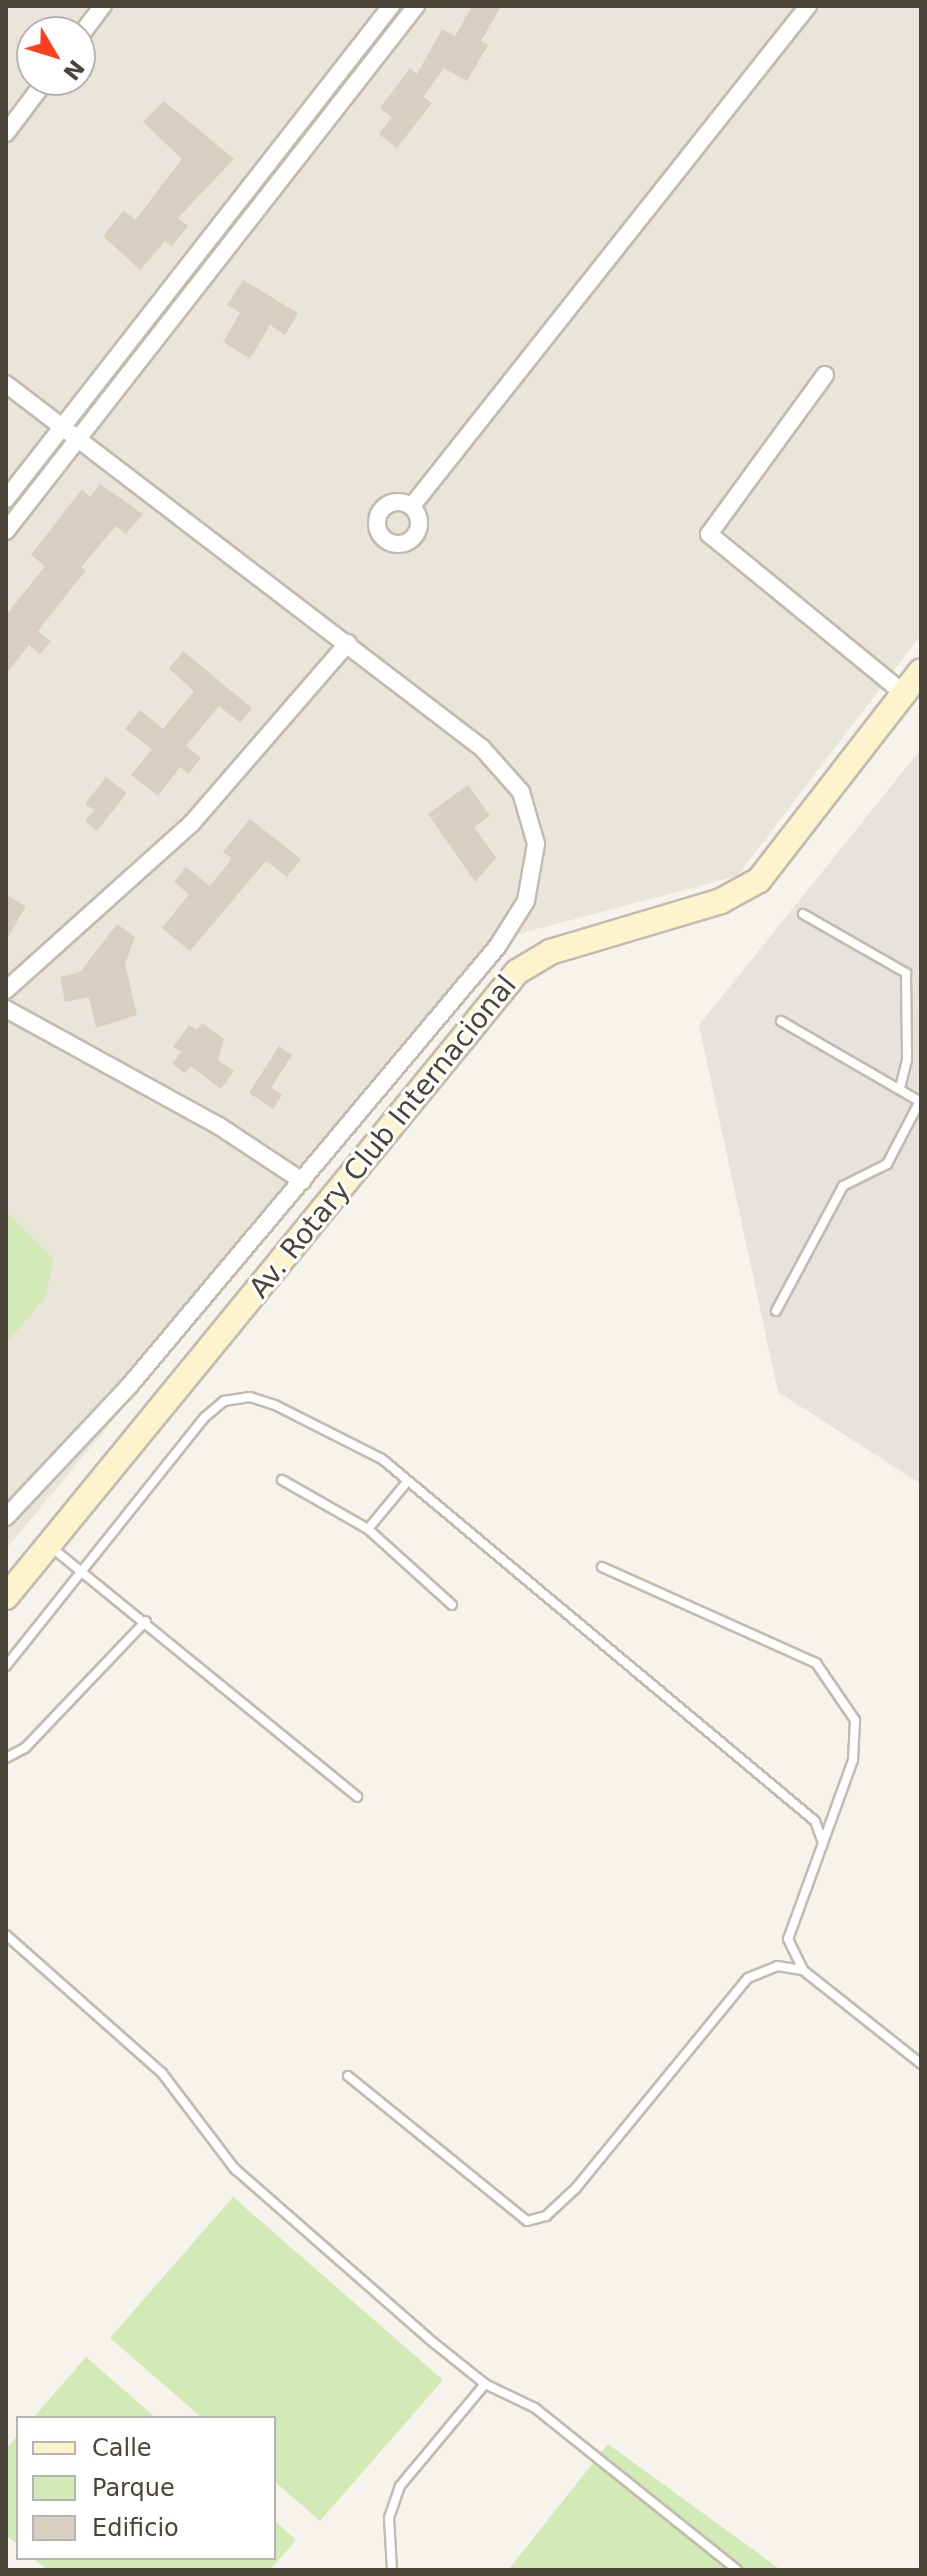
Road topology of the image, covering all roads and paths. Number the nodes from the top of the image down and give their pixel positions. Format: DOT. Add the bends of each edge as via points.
graph roads {
  1 [pos="391,6"];
  2 [pos="416,6"];
  3 [pos="808,6"];
  4 [pos="34,96"];
  5 [pos="6,133"];
  6 [pos="825,375"];
  7 [pos="6,384"];
  8 [pos="65,426"];
  9 [pos="83,439"];
  10 [pos="6,499"];
  11 [pos="412,506"];
  12 [pos="6,531"];
  13 [pos="348,643"];
  14 [pos="921,671"];
  15 [pos="903,693"];
  16 [pos="803,914"];
  17 [pos="6,990"];
  18 [pos="6,1009"];
  19 [pos="781,1021"];
  20 [pos="900,1089"];
  21 [pos="920,1101"];
  22 [pos="302,1181"];
  23 [pos="776,1311"];
  24 [pos="282,1480"];
  25 [pos="407,1482"];
  26 [pos="6,1517"];
  27 [pos="368,1529"];
  28 [pos="48,1545"];
  29 [pos="602,1567"];
  30 [pos="84,1570"];
  31 [pos="6,1597"];
  32 [pos="452,1605"];
  33 [pos="146,1621"];
  34 [pos="6,1666"];
  35 [pos="6,1758"];
  36 [pos="357,1797"];
  37 [pos="823,1843"];
  38 [pos="6,1935"];
  39 [pos="803,1970"];
  40 [pos="921,2064"];
  41 [pos="348,2076"];
  42 [pos="485,2384"];
  43 [pos="392,2570"];
  44 [pos="737,2570"];
  1 -- 8 [label="street"];
  2 -- 9 [label="street"];
  3 -- 11 [label="street"];
  4 -- 5 [label="street"];
  6 -- 15 [label="street" via="709,534"];
  7 -- 8 [label="street"];
  8 -- 9 [label="street"];
  8 -- 10 [label="street"];
  9 -- 12 [label="street"];
  9 -- 13 [label="street"];
  13 -- 17 [label="street" via="192,823"];
  13 -- 22 [label="street" via="506,770 527,806 536,862 526,901 497,947"];
  14 -- 15 [label="main road, Av. Rotary Club Internacional"];
  15 -- 28 [label="main road, Av. Rotary Club Internacional" via="759,880 721,901 550,952 517,972"];
  16 -- 20 [label="lane" via="906,973"];
  18 -- 22 [label="street" via="209,1120"];
  19 -- 20 [label="lane"];
  20 -- 21 [label="lane"];
  21 -- 23 [label="lane" via="887,1164 843,1186"];
  22 -- 26 [label="street" via="121,1395"];
  24 -- 27 [label="lane"];
  25 -- 27 [label="lane"];
  25 -- 30 [label="lane" via="382,1459 275,1405 250,1397 224,1401"];
  25 -- 37 [label="lane" via="815,1821"];
  27 -- 32 [label="lane"];
  28 -- 30 [label="lane"];
  28 -- 31 [label="main road, Av. Rotary Club Internacional"];
  29 -- 37 [label="lane" via="816,1663 855,1720 853,1760"];
  30 -- 33 [label="lane"];
  30 -- 34 [label="lane"];
  33 -- 35 [label="lane" via="25,1748"];
  33 -- 36 [label="lane"];
  37 -- 39 [label="lane" via="788,1939"];
  38 -- 42 [label="lane" via="162,2073 235,2169"];
  39 -- 40 [label="lane"];
  39 -- 41 [label="lane" via="777,1966 748,1978 576,2188 546,2216 527,2221"];
  42 -- 43 [label="lane" via="400,2486 389,2518"];
  42 -- 44 [label="lane" via="535,2408"];
}
